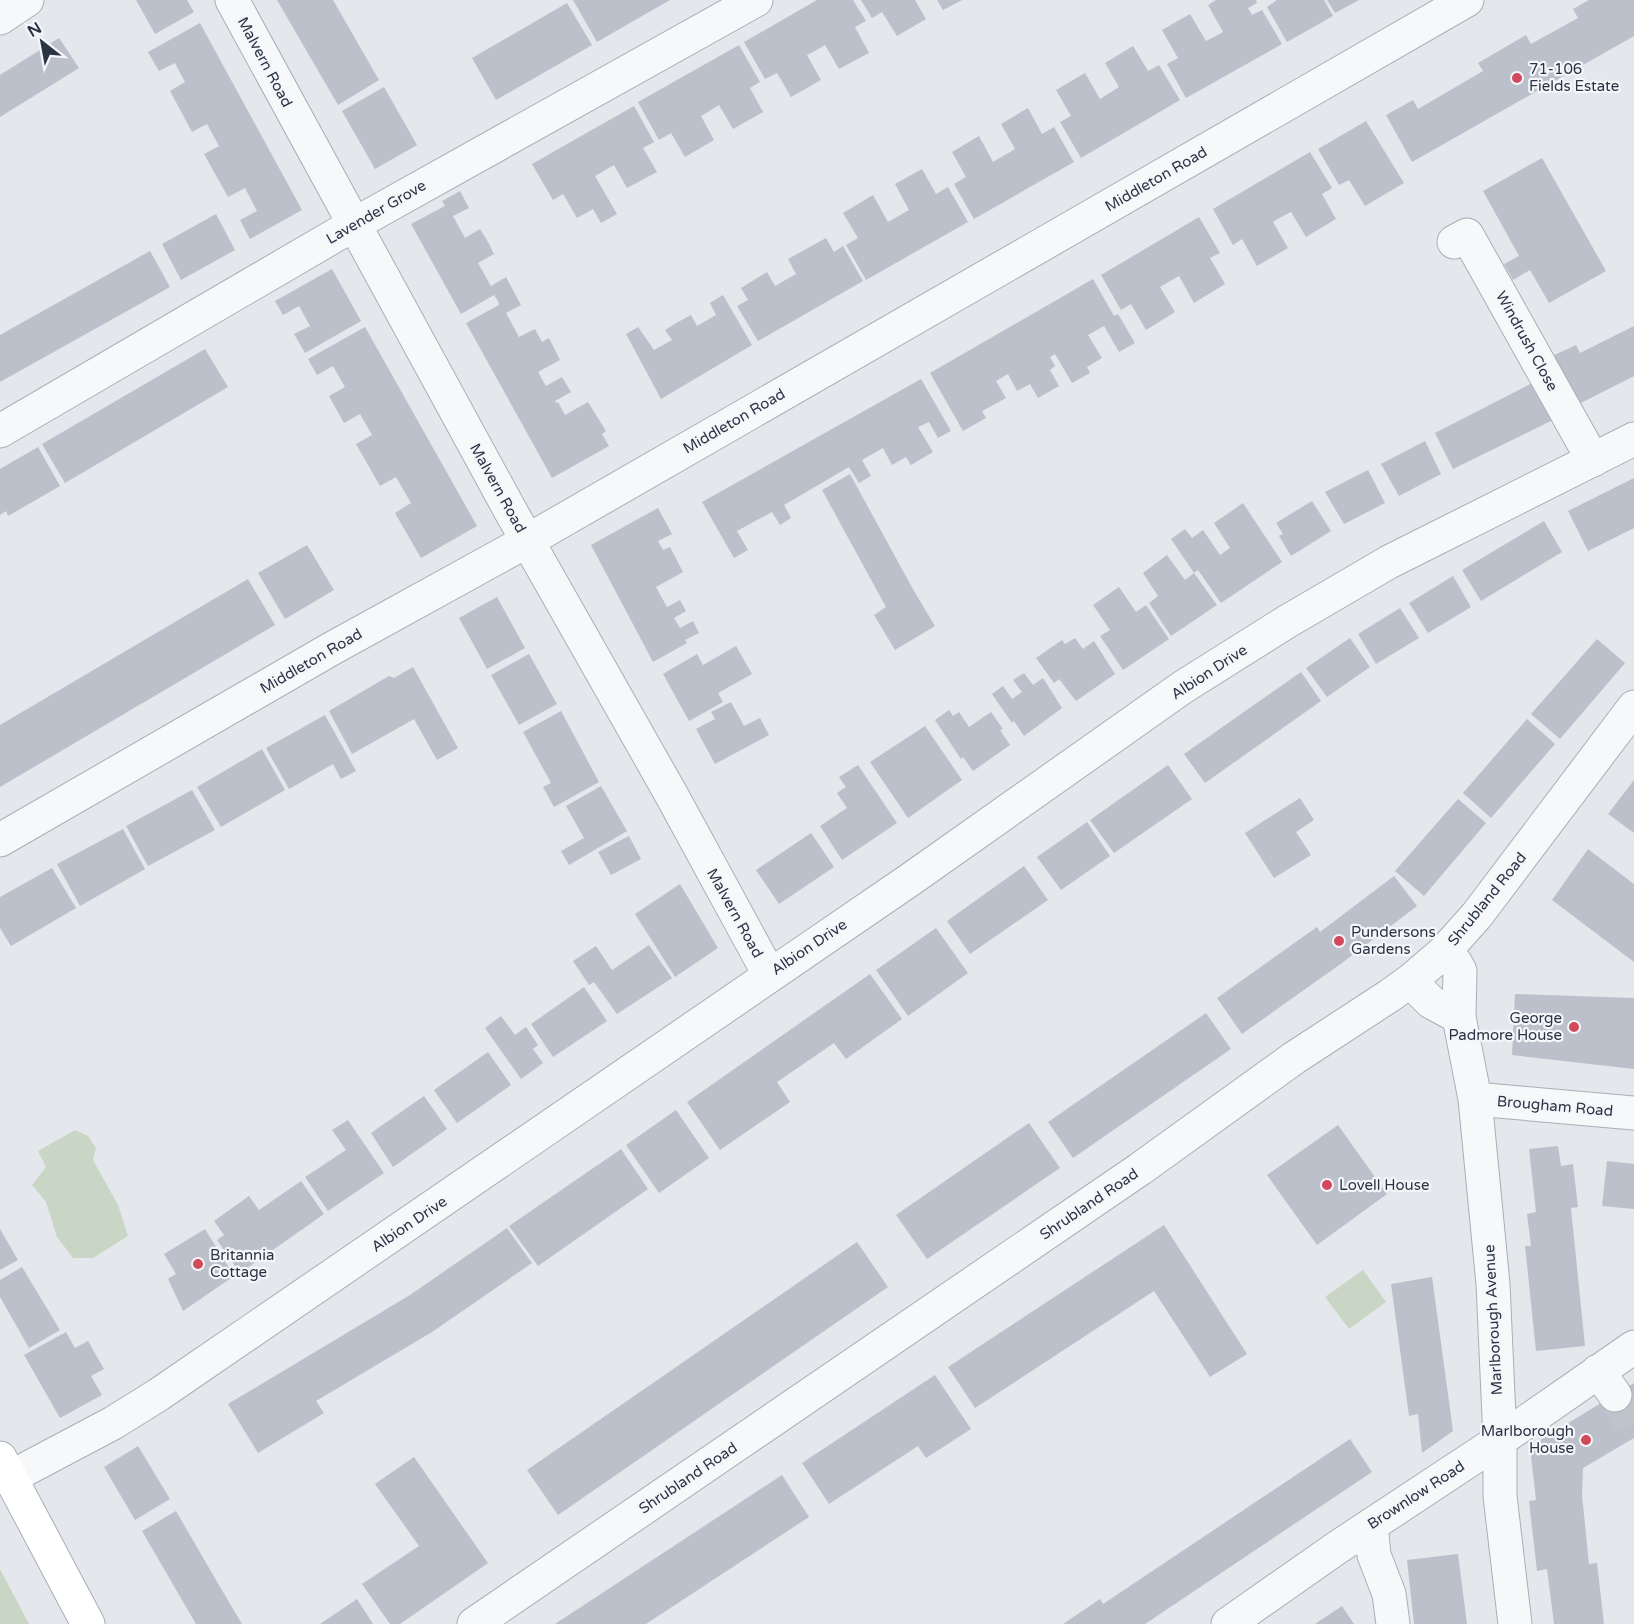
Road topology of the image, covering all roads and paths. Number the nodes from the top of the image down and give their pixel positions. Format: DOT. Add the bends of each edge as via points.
graph roads {
  1 [pos="27,0"];
  2 [pos="232,0"];
  3 [pos="756,0"];
  4 [pos="1467,0"];
  5 [pos="0,18"];
  6 [pos="353,225"];
  7 [pos="1455,242"];
  8 [pos="0,431"];
  9 [pos="1634,439"];
  10 [pos="1593,460"];
  11 [pos="527,541"];
  12 [pos="1634,707"];
  13 [pos="0,840"];
  14 [pos="1444,952"];
  15 [pos="769,974"];
  16 [pos="1410,981"];
  17 [pos="1460,1017"];
  18 [pos="1475,1099"];
  19 [pos="1634,1113"];
  20 [pos="1634,1347"];
  21 [pos="1500,1440"];
  22 [pos="4,1473"];
  23 [pos="1371,1525"];
  24 [pos="88,1624"];
  25 [pos="474,1624"];
  26 [pos="1228,1624"];
  27 [pos="1393,1624"];
  28 [pos="1515,1624"];
  1 -- 5 [label="street"];
  2 -- 6 [label="street, Malvern Road"];
  3 -- 6 [label="street, Lavender Grove"];
  4 -- 11 [label="street, Middleton Road"];
  6 -- 8 [label="street, Lavender Grove"];
  6 -- 11 [label="street, Malvern Road"];
  7 -- 10 [label="street, Windrush Close" via="1467,235"];
  9 -- 10 [label="street, Albion Drive"];
  10 -- 15 [label="street, Albion Drive" via="1389,562 1288,621 1183,687"];
  11 -- 13 [label="street, Middleton Road"];
  11 -- 15 [label="street, Malvern Road"];
  12 -- 14 [label="street, Shrubland Road" via="1477,915"];
  14 -- 16 [label="street, Shrubland Road"];
  14 -- 17 [label="street, Marlborough Avenue" via="1461,971"];
  15 -- 22 [label="street, Albion Drive" via="158,1395 113,1423"];
  16 -- 17 [label="street" via="1431,1002"];
  16 -- 25 [label="street, Shrubland Road"];
  17 -- 18 [label="street, Marlborough Avenue"];
  18 -- 19 [label="street, Brougham Road"];
  18 -- 21 [label="street, Marlborough Avenue" via="1493,1284"];
  20 -- 21 [label="street, Brownlow Road" via="1606,1383"];
  21 -- 23 [label="street, Brownlow Road"];
  21 -- 28 [label="street, Marlborough Avenue" via="1500,1496"];
  22 -- 24 [label="main road"];
  23 -- 26 [label="street, Brownlow Road"];
  23 -- 27 [label="street" via="1374,1555 1389,1594"];
}
